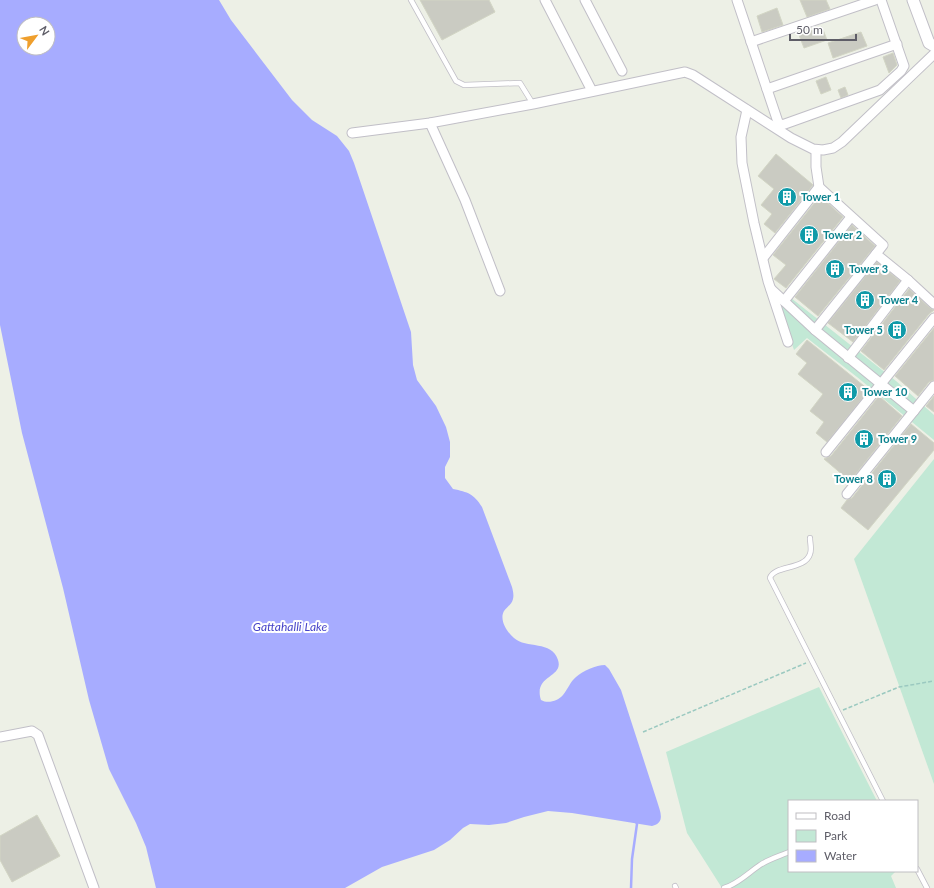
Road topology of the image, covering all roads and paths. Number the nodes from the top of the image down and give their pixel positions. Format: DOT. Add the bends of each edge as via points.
graph roads {
  1 [pos="411,0"];
  2 [pos="545,0"];
  3 [pos="585,0"];
  4 [pos="737,0"];
  5 [pos="875,0"];
  6 [pos="882,0"];
  7 [pos="913,0"];
  8 [pos="751,42"];
  9 [pos="897,44"];
  10 [pos="934,46"];
  11 [pos="934,54"];
  12 [pos="622,71"];
  13 [pos="767,89"];
  14 [pos="592,92"];
  15 [pos="533,104"];
  16 [pos="747,110"];
  17 [pos="430,123"];
  18 [pos="352,133"];
  19 [pos="816,150"];
  20 [pos="818,187"];
  21 [pos="851,217"];
  22 [pos="876,254"];
  23 [pos="763,258"];
  24 [pos="908,280"];
  25 [pos="770,288"];
  26 [pos="500,291"];
  27 [pos="784,301"];
  28 [pos="934,304"];
  29 [pos="934,318"];
  30 [pos="815,330"];
  31 [pos="788,342"];
  32 [pos="848,358"];
  33 [pos="880,384"];
  34 [pos="934,386"];
  35 [pos="914,411"];
  36 [pos="826,452"];
  37 [pos="847,494"];
  38 [pos="810,538"];
  39 [pos="812,661"];
  40 [pos="934,681"];
  41 [pos="838,713"];
  42 [pos="643,732"];
  43 [pos="0,737"];
  44 [pos="882,800"];
  45 [pos="788,852"];
  46 [pos="918,871"];
  47 [pos="94,888"];
  48 [pos="724,888"];
  49 [pos="927,888"];
  1 -- 15 [label="lane" via="456,81 464,85 520,83"];
  2 -- 14 [label="street"];
  3 -- 12 [label="street"];
  4 -- 8 [label="street"];
  5 -- 8 [label="street"];
  6 -- 9 [label="street"];
  7 -- 10 [label="street" via="929,44"];
  8 -- 13 [label="street"];
  9 -- 13 [label="street"];
  9 -- 13 [label="street" via="904,67 880,90 782,125 778,122"];
  11 -- 19 [label="street" via="842,142 833,148"];
  14 -- 15 [label="street"];
  14 -- 16 [label="street" via="688,72"];
  15 -- 17 [label="street"];
  16 -- 19 [label="street" via="791,138"];
  16 -- 23 [label="street" via="741,137 742,163"];
  17 -- 18 [label="street"];
  17 -- 26 [label="street" via="465,200"];
  19 -- 20 [label="street"];
  20 -- 21 [label="street"];
  20 -- 23 [label="street"];
  21 -- 22 [label="street" via="883,245"];
  21 -- 27 [label="street"];
  22 -- 24 [label="street"];
  22 -- 30 [label="street"];
  23 -- 25 [label="street"];
  24 -- 28 [label="street"];
  24 -- 32 [label="street"];
  25 -- 27 [label="street"];
  25 -- 31 [label="street"];
  27 -- 30 [label="street"];
  29 -- 33 [label="street"];
  30 -- 32 [label="street"];
  32 -- 33 [label="street"];
  33 -- 35 [label="street"];
  33 -- 36 [label="street"];
  34 -- 35 [label="street"];
  35 -- 37 [label="street"];
  38 -- 39 [label="lane" via="811,553 808,558 802,563 773,573 770,578"];
  39 -- 41 [label="lane"];
  39 -- 42 [label="path"];
  40 -- 41 [label="path" via="899,687"];
  41 -- 44 [label="lane"];
  43 -- 47 [label="street" via="32,731 38,735"];
  45 -- 48 [label="lane" via="761,864 742,879"];
  46 -- 49 [label="lane"];
}
